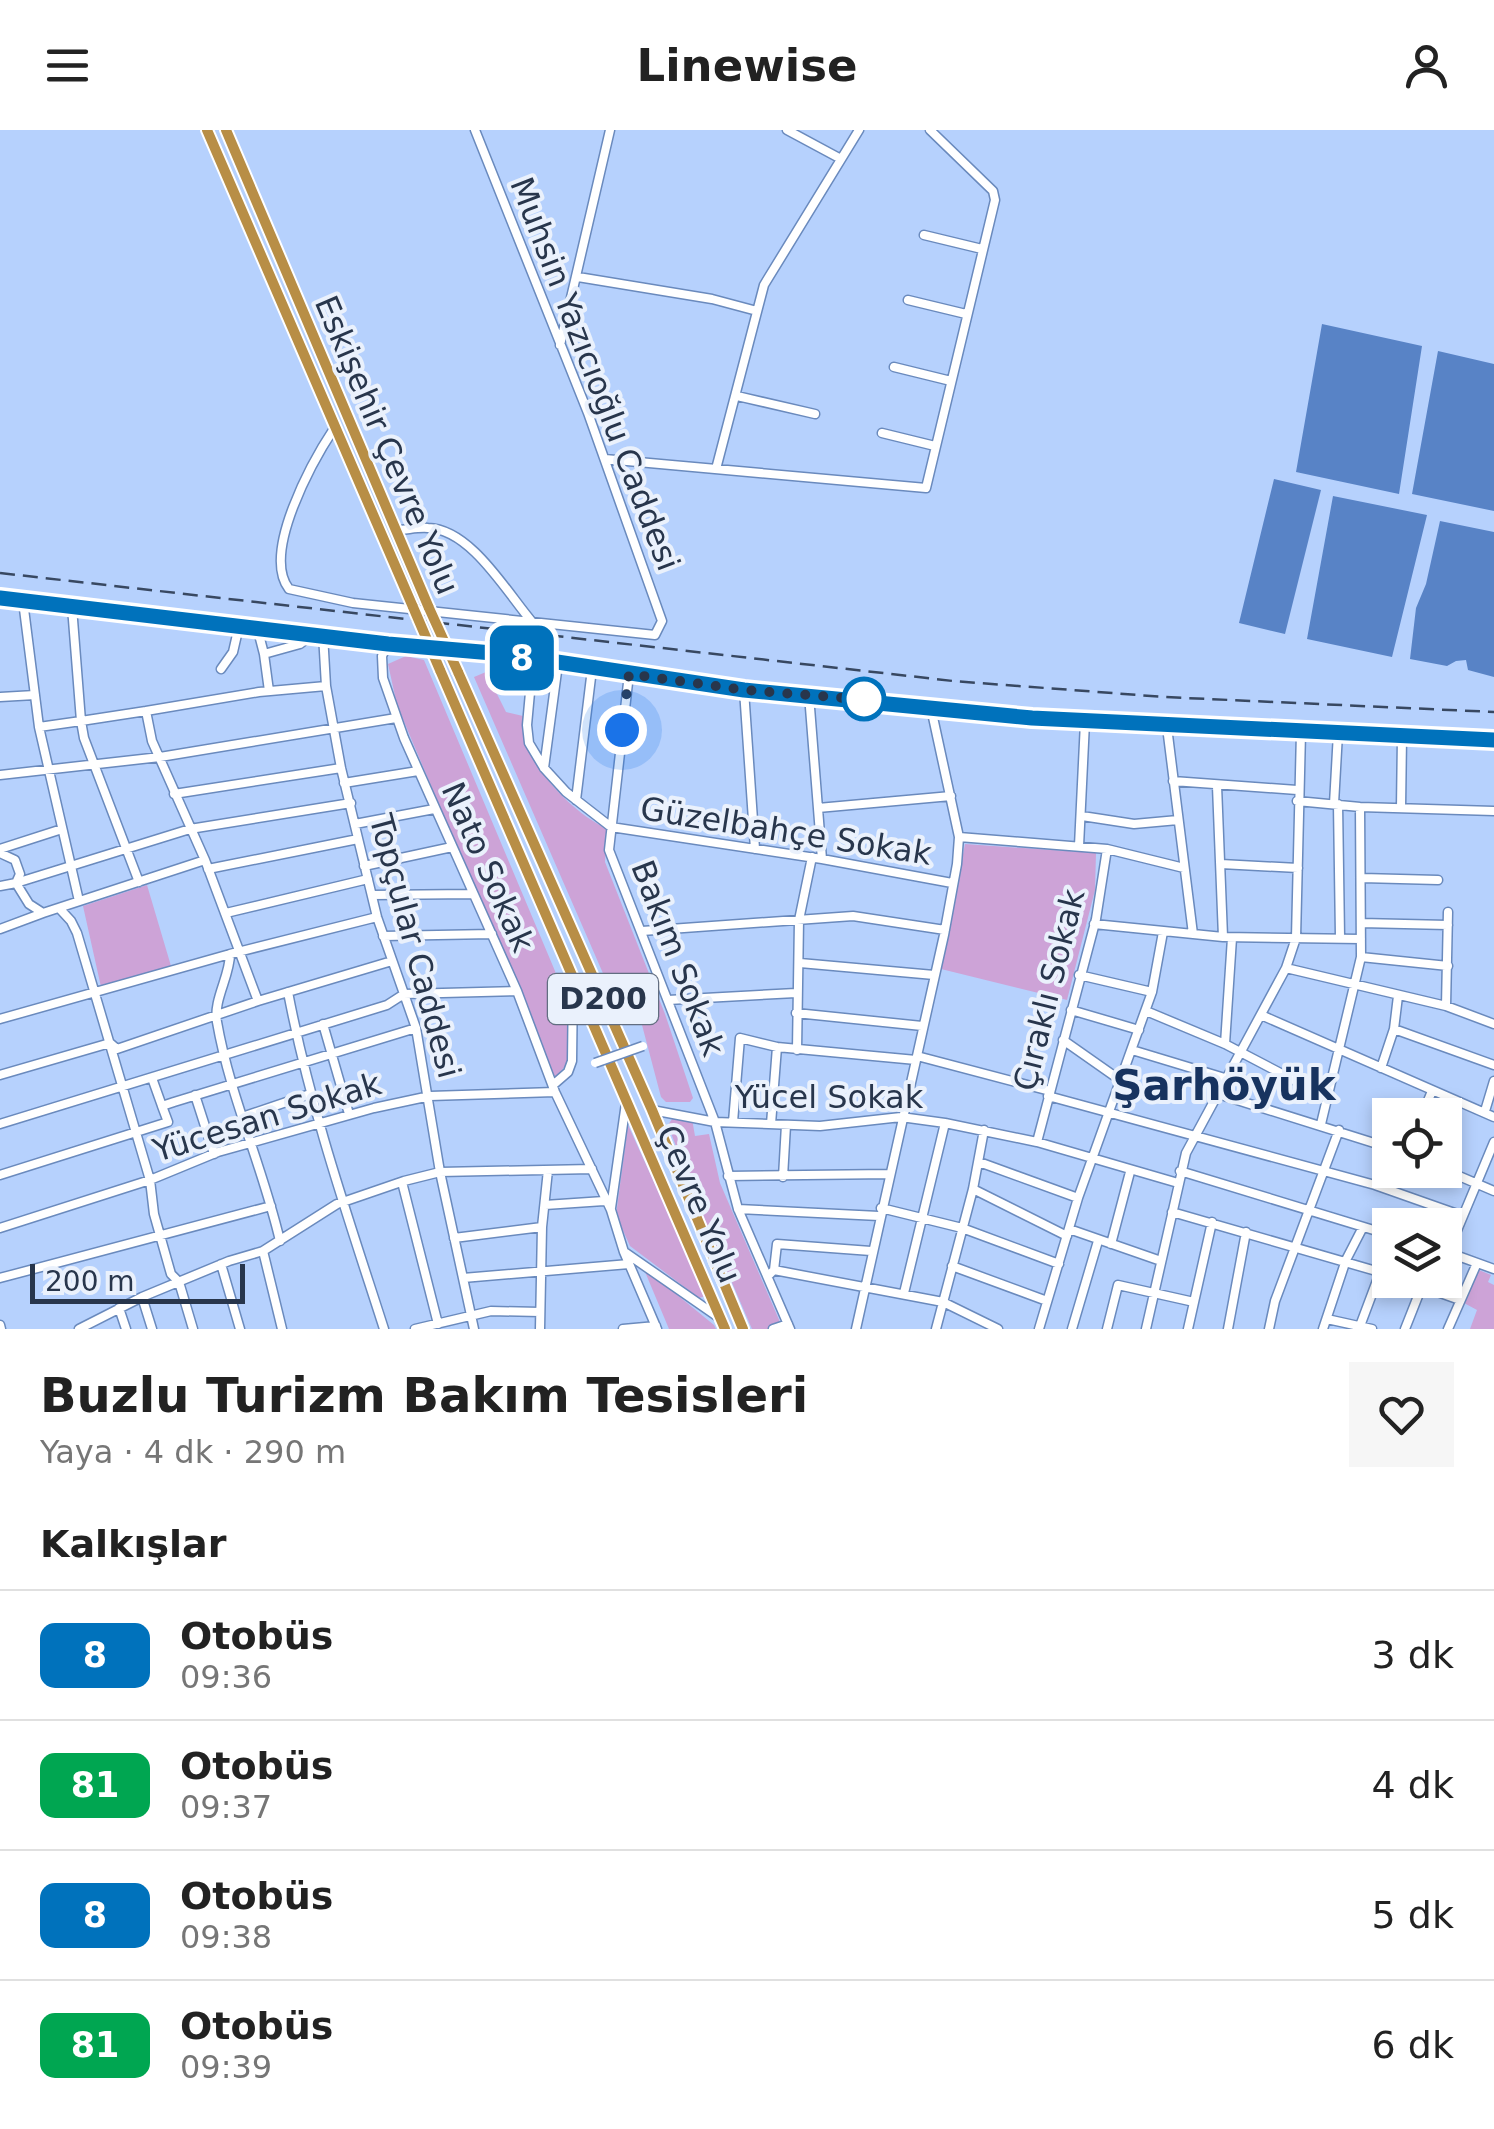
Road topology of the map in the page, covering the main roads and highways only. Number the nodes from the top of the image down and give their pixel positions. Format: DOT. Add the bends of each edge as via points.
graph roads {
  1 [pos="207,130"];
  2 [pos="226,130"];
  3 [pos="0,598"];
  4 [pos="1494,740"];
  5 [pos="627,1099"];
  6 [pos="723,1324"];
  7 [pos="743,1329"];
  1 -- 5 [label="highway, Eskişehir Çevre Yolu / D200, bridge"];
  2 -- 7 [label="highway, Eskişehir Çevre Yolu / D200, bridge"];
  3 -- 4 [label="main road" via="932,708 1166,727"];
  5 -- 6 [label="highway, Çevre Yolu / D200"];
}
